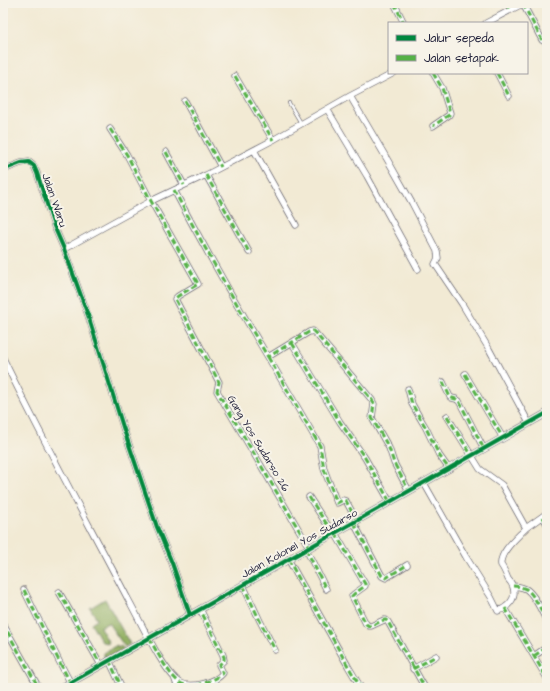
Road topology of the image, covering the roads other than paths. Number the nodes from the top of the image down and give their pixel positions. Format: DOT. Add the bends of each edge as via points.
graph roads {
  1 [pos="394,3"];
  2 [pos="507,3"];
  3 [pos="524,3"];
  4 [pos="511,10"];
  5 [pos="404,22"];
  6 [pos="488,22"];
  7 [pos="542,40"];
  8 [pos="392,74"];
  9 [pos="434,74"];
  10 [pos="498,74"];
  11 [pos="235,76"];
  12 [pos="350,96"];
  13 [pos="509,96"];
  14 [pos="184,101"];
  15 [pos="289,103"];
  16 [pos="327,109"];
  17 [pos="301,124"];
  18 [pos="433,126"];
  19 [pos="110,129"];
  20 [pos="273,140"];
  21 [pos="254,150"];
  22 [pos="166,152"];
  23 [pos="221,167"];
  24 [pos="3,170"];
  25 [pos="206,175"];
  26 [pos="184,185"];
  27 [pos="174,190"];
  28 [pos="151,201"];
  29 [pos="296,225"];
  30 [pos="64,249"];
  31 [pos="249,252"];
  32 [pos="418,269"];
  33 [pos="292,343"];
  34 [pos="268,357"];
  35 [pos="3,358"];
  36 [pos="465,374"];
  37 [pos="443,382"];
  38 [pos="408,390"];
  39 [pos="547,413"];
  40 [pos="447,416"];
  41 [pos="529,424"];
  42 [pos="503,438"];
  43 [pos="484,449"];
  44 [pos="472,456"];
  45 [pos="449,469"];
  46 [pos="424,483"];
  47 [pos="409,491"];
  48 [pos="309,497"];
  49 [pos="390,502"];
  50 [pos="545,515"];
  51 [pos="355,522"];
  52 [pos="547,524"];
  53 [pos="526,528"];
  54 [pos="335,533"];
  55 [pos="308,548"];
  56 [pos="288,559"];
  57 [pos="407,565"];
  58 [pos="243,585"];
  59 [pos="513,586"];
  60 [pos="326,589"];
  61 [pos="24,590"];
  62 [pos="59,592"];
  63 [pos="505,608"];
  64 [pos="200,609"];
  65 [pos="190,615"];
  66 [pos="547,622"];
  67 [pos="3,624"];
  68 [pos="149,638"];
  69 [pos="547,647"];
  70 [pos="275,650"];
  71 [pos="436,656"];
  72 [pos="534,656"];
  73 [pos="110,660"];
  74 [pos="101,665"];
  75 [pos="414,668"];
  76 [pos="174,677"];
  77 [pos="547,678"];
  78 [pos="66,686"];
  79 [pos="201,686"];
  80 [pos="39,688"];
  81 [pos="122,688"];
  82 [pos="178,688"];
  83 [pos="361,688"];
  84 [pos="425,688"];
  1 -- 5 [label="street"];
  2 -- 4 [label="street"];
  3 -- 4 [label="street"];
  3 -- 7 [label="street"];
  4 -- 6 [label="street"];
  8 -- 12 [label="street"];
  9 -- 18 [label="street" via="442,88 450,113"];
  10 -- 13 [label="street"];
  11 -- 20 [label="street"];
  12 -- 16 [label="street"];
  12 -- 41 [label="street" via="412,203 437,252 435,264 489,349"];
  14 -- 23 [label="street"];
  15 -- 17 [label="lane"];
  16 -- 17 [label="street"];
  16 -- 32 [label="street"];
  17 -- 20 [label="street"];
  19 -- 28 [label="street"];
  20 -- 21 [label="street"];
  21 -- 23 [label="street"];
  21 -- 29 [label="street"];
  22 -- 26 [label="street"];
  23 -- 25 [label="street"];
  24 -- 30 [label="street, Jalan Waru" via="21,163 30,162 34,166"];
  25 -- 26 [label="street"];
  25 -- 31 [label="street"];
  26 -- 27 [label="street"];
  27 -- 28 [label="street"];
  27 -- 34 [label="street"];
  28 -- 30 [label="street"];
  28 -- 55 [label="street, Gang Yos Sudarso 26" via="198,284 175,299 220,382 217,391"];
  30 -- 65 [label="street" via="157,527"];
  33 -- 34 [label="street"];
  33 -- 47 [label="street" via="313,331 372,400 372,418"];
  33 -- 49 [label="street"];
  34 -- 51 [label="street" via="320,446 324,469 337,503 346,501"];
  35 -- 68 [label="street"];
  36 -- 42 [label="street"];
  37 -- 43 [label="street" via="450,397 456,398 459,402"];
  38 -- 45 [label="street" via="412,404"];
  39 -- 41 [label="street, Jalan Kolonel Yos Sudarso"];
  40 -- 44 [label="street"];
  41 -- 42 [label="street, Jalan Kolonel Yos Sudarso"];
  42 -- 43 [label="street, Jalan Kolonel Yos Sudarso"];
  43 -- 44 [label="street, Jalan Kolonel Yos Sudarso"];
  44 -- 45 [label="street, Jalan Kolonel Yos Sudarso"];
  44 -- 53 [label="street" via="482,471 502,485"];
  45 -- 46 [label="street, Jalan Kolonel Yos Sudarso"];
  46 -- 47 [label="street, Jalan Kolonel Yos Sudarso"];
  46 -- 63 [label="street" via="497,610"];
  47 -- 49 [label="street, Jalan Kolonel Yos Sudarso"];
  48 -- 54 [label="street"];
  49 -- 51 [label="street, Jalan Kolonel Yos Sudarso"];
  50 -- 52 [label="street"];
  50 -- 53 [label="street"];
  51 -- 54 [label="street, Jalan Kolonel Yos Sudarso"];
  51 -- 57 [label="street" via="382,576 386,578"];
  53 -- 59 [label="street" via="506,550 500,561"];
  54 -- 55 [label="street, Jalan Kolonel Yos Sudarso"];
  54 -- 75 [label="street" via="365,584 352,596 366,624 371,626 387,621"];
  55 -- 56 [label="street, Jalan Kolonel Yos Sudarso"];
  55 -- 60 [label="street, Gang Yos Sudarso 26"];
  56 -- 58 [label="street, Jalan Kolonel Yos Sudarso"];
  56 -- 83 [label="street"];
  58 -- 64 [label="street, Jalan Kolonel Yos Sudarso"];
  58 -- 70 [label="street"];
  59 -- 63 [label="street" via="513,599"];
  59 -- 66 [label="street" via="527,590"];
  61 -- 78 [label="street" via="59,662"];
  62 -- 74 [label="street"];
  63 -- 72 [label="street"];
  64 -- 65 [label="street, Jalan Kolonel Yos Sudarso"];
  64 -- 79 [label="street" via="224,658 219,665 222,675"];
  65 -- 68 [label="street, Jalan Kolonel Yos Sudarso"];
  67 -- 80 [label="street"];
  68 -- 73 [label="street, Jalan Kolonel Yos Sudarso"];
  68 -- 76 [label="street"];
  69 -- 72 [label="street"];
  71 -- 75 [label="street"];
  72 -- 77 [label="street"];
  73 -- 74 [label="street, Jalan Kolonel Yos Sudarso"];
  73 -- 81 [label="street"];
  74 -- 78 [label="street, Jalan Kolonel Yos Sudarso"];
  75 -- 84 [label="street"];
  76 -- 79 [label="street" via="182,684"];
  76 -- 82 [label="street"];
}
